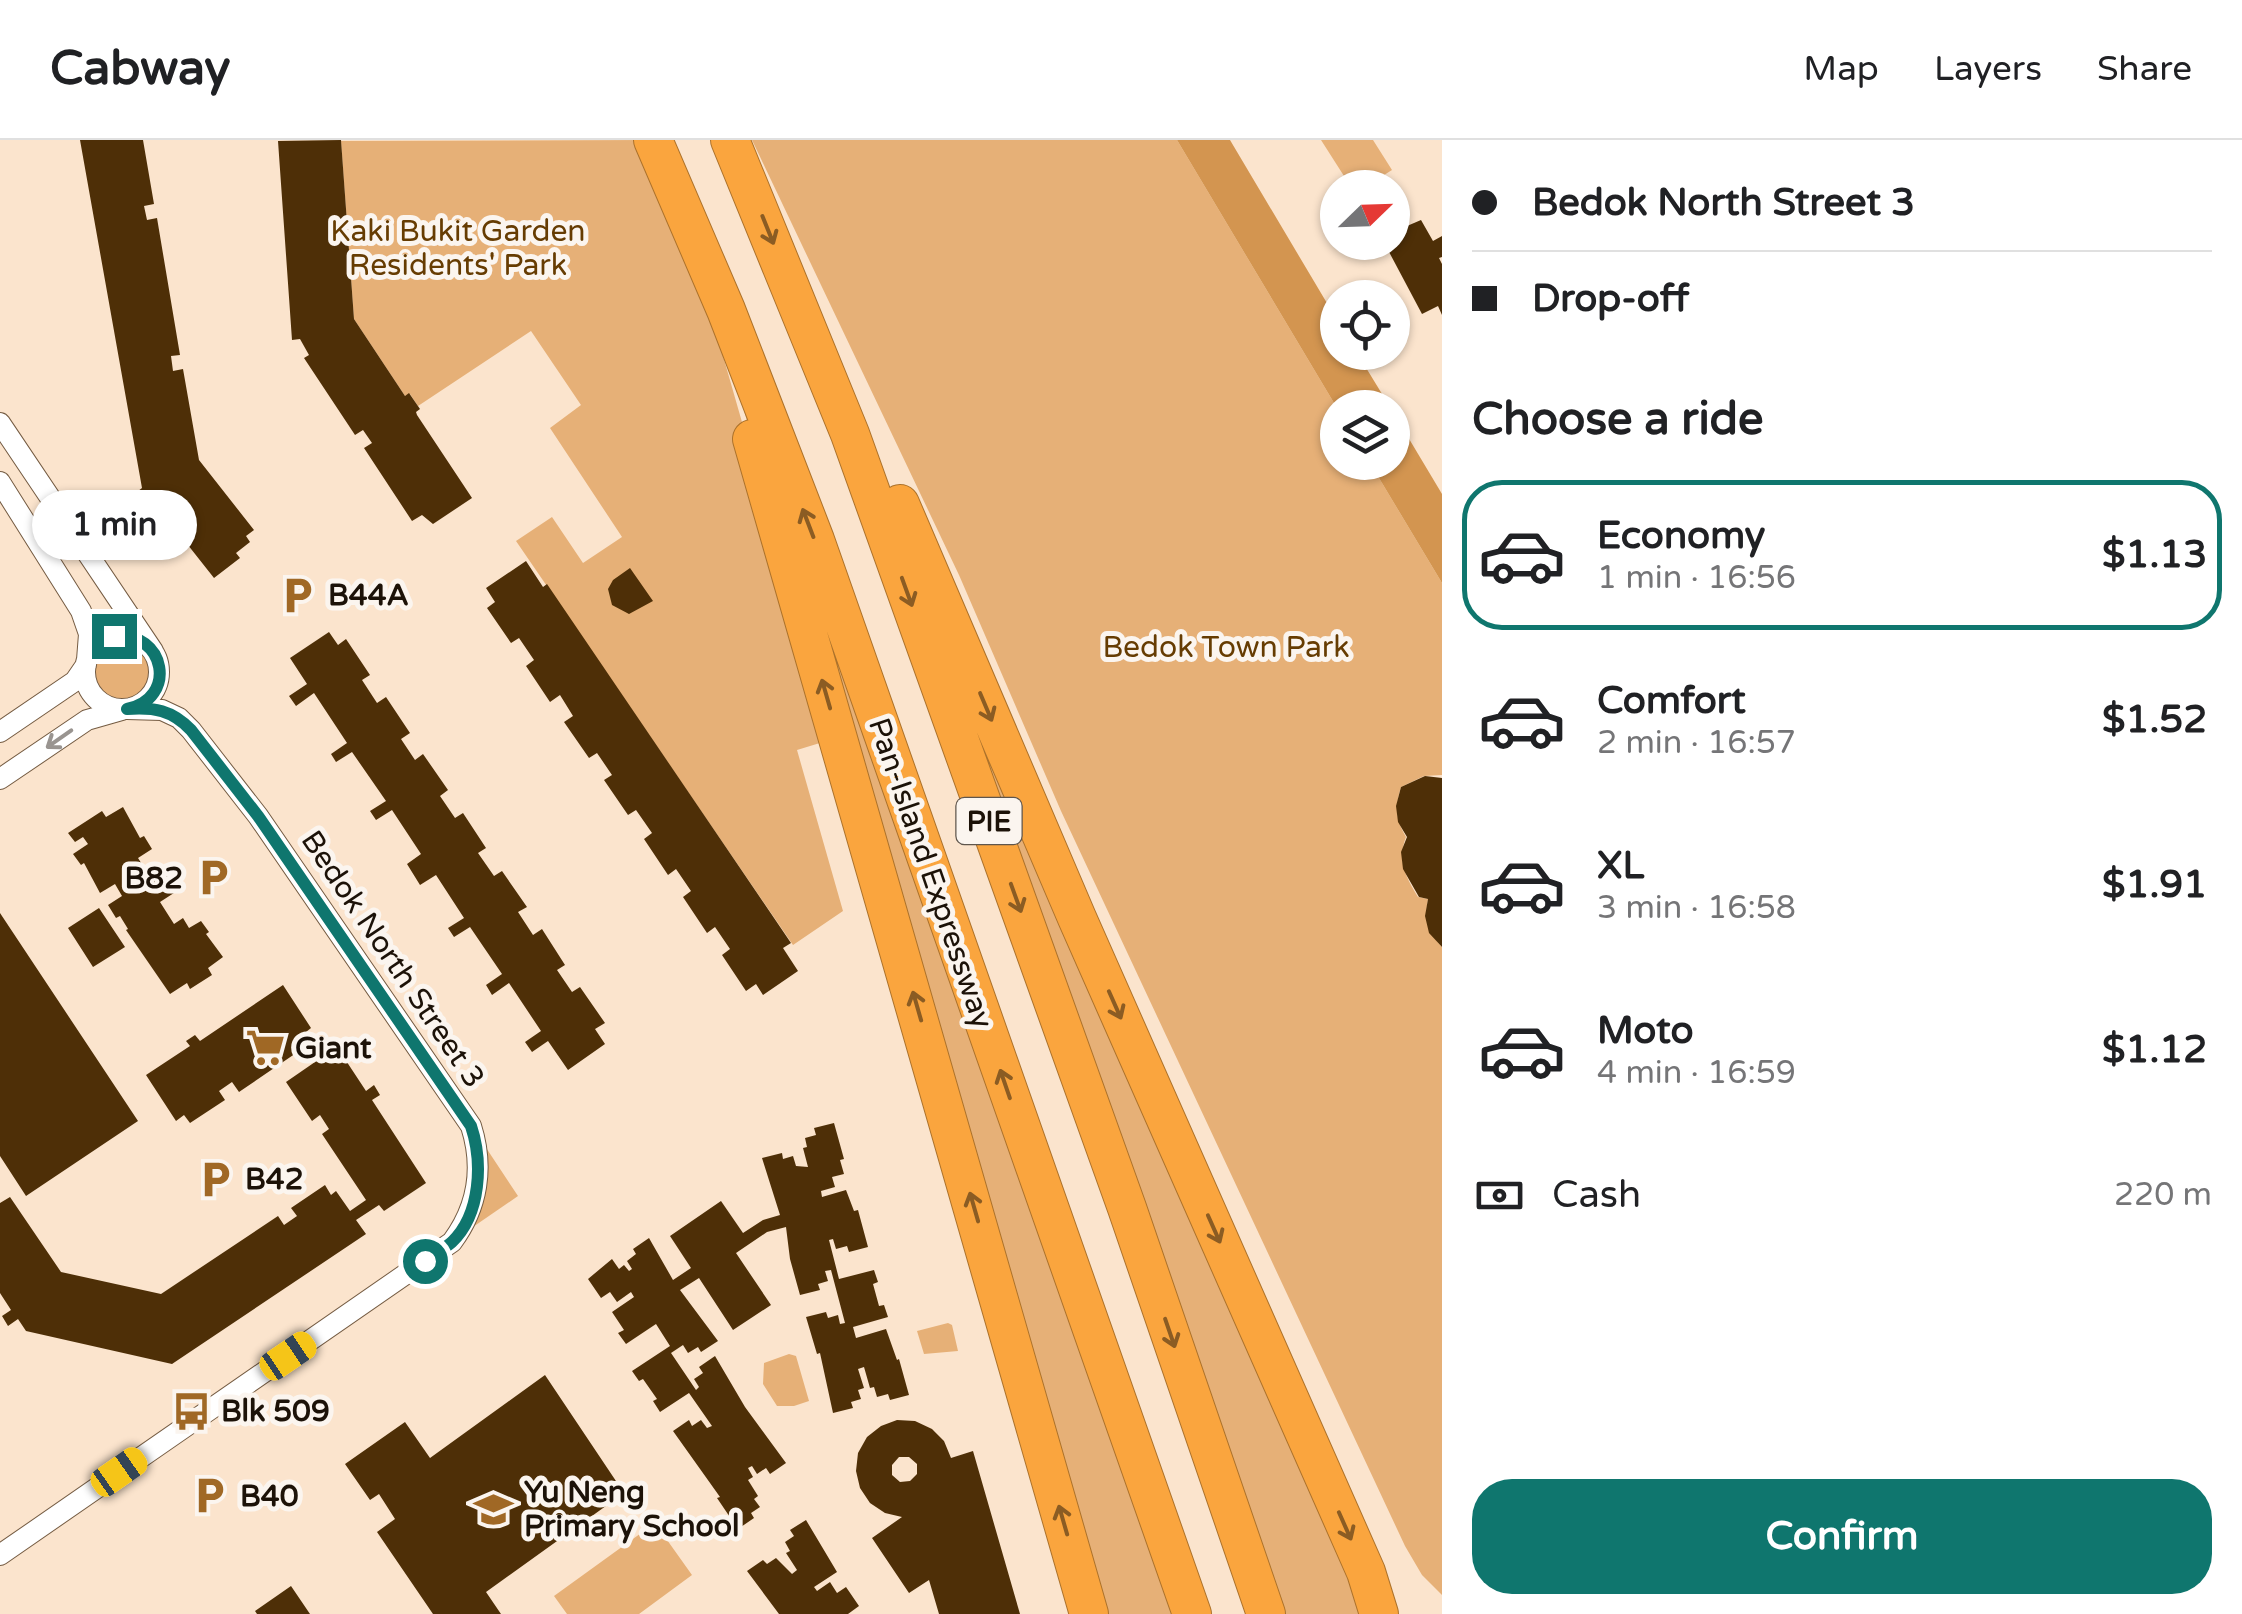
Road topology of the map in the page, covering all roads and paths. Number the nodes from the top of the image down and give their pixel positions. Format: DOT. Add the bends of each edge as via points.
graph roads {
  1 [pos="653,140"];
  2 [pos="730,140"];
  3 [pos="686,211"];
  4 [pos="0,422"];
  5 [pos="850,434"];
  6 [pos="0,482"];
  7 [pos="154,652"];
  8 [pos="86,664"];
  9 [pos="126,710"];
  10 [pos="0,732"];
  11 [pos="0,780"];
  12 [pos="0,1555"];
  13 [pos="1366,1572"];
  14 [pos="1089,1614"];
  15 [pos="1192,1614"];
  16 [pos="1266,1614"];
  17 [pos="1379,1614"];
  18 [pos="1396,1614"];
  1 -- 3 [label="highway, Pan-Island Expressway / PIE"];
  2 -- 5 [label="highway, PIE, one-way"];
  14 -- 3 [label="highway, one-way"];
  15 -- 3 [label="highway, Pan-Island Expressway / PIE, one-way" via="815,540"];
  4 -- 7 [label="street"];
  5 -- 13 [label="highway, one-way" via="884,468"];
  5 -- 16 [label="highway, PIE, one-way"];
  6 -- 8 [label="street" via="81,611 89,634"];
  7 -- 8 [label="street" via="136,637 114,636 97,644"];
  7 -- 9 [label="street" via="160,670 156,689"];
  8 -- 9 [label="street" via="93,696"];
  8 -- 10 [label="street" via="75,681"];
  9 -- 11 [label="street, one-way" via="87,720"];
  9 -- 12 [label="street, Bedok North Street 3" via="155,708 180,718 252,807 471,1126 478,1182 452,1242"];
  13 -- 17 [label="highway"];
  13 -- 18 [label="highway"];
}
